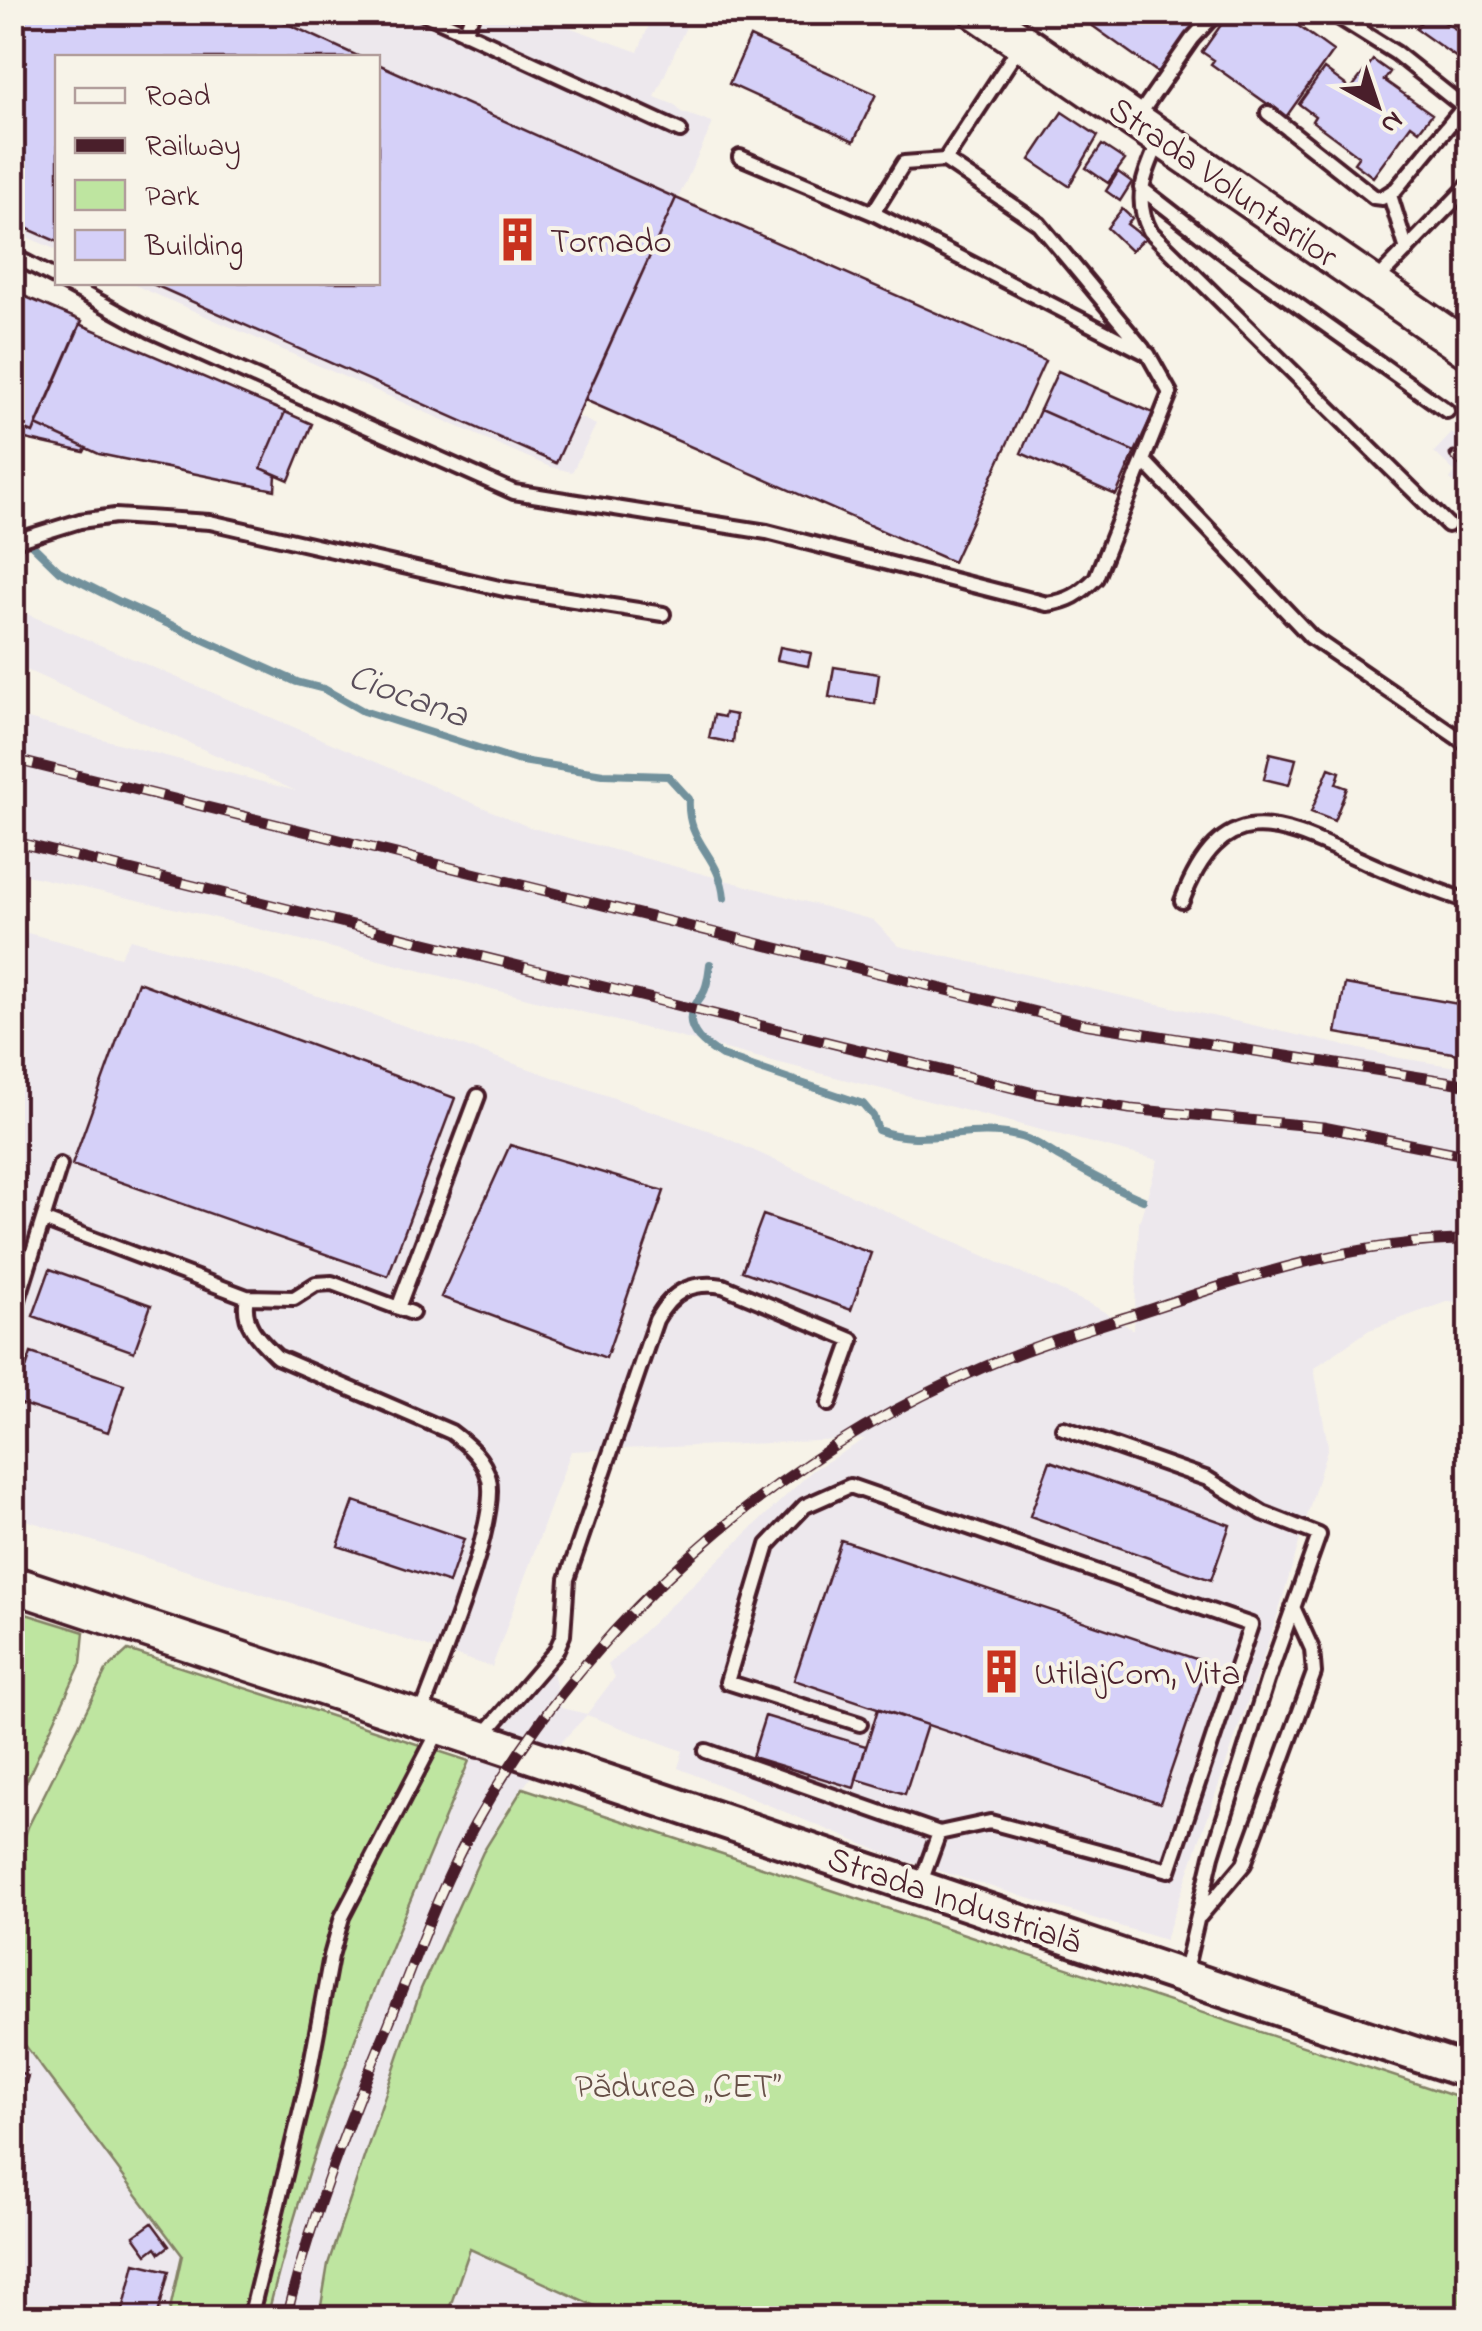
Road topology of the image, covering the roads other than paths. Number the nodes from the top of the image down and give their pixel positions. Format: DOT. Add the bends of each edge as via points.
graph roads {
  1 [pos="421,12"];
  2 [pos="473,12"];
  3 [pos="978,12"];
  4 [pos="1216,12"];
  5 [pos="1330,12"];
  6 [pos="465,33"];
  7 [pos="1022,42"];
  8 [pos="1467,110"];
  9 [pos="1268,113"];
  10 [pos="1148,128"];
  11 [pos="680,131"];
  12 [pos="740,157"];
  13 [pos="945,160"];
  14 [pos="1470,184"];
  15 [pos="1141,188"];
  16 [pos="1390,195"];
  17 [pos="873,213"];
  18 [pos="1407,250"];
  19 [pos="12,254"];
  20 [pos="55,278"];
  21 [pos="1373,284"];
  22 [pos="67,285"];
  23 [pos="1470,352"];
  24 [pos="1148,354"];
  25 [pos="1447,410"];
  26 [pos="1144,462"];
  27 [pos="1448,525"];
  28 [pos="12,542"];
  29 [pos="663,614"];
  30 [pos="1470,746"];
  31 [pos="1182,901"];
  32 [pos="1470,902"];
  33 [pos="478,1096"];
  34 [pos="60,1165"];
  35 [pos="43,1220"];
  36 [pos="247,1297"];
  37 [pos="398,1308"];
  38 [pos="412,1314"];
  39 [pos="12,1319"];
  40 [pos="829,1404"];
  41 [pos="1063,1428"];
  42 [pos="12,1584"];
  43 [pos="1293,1607"];
  44 [pos="430,1722"];
  45 [pos="860,1724"];
  46 [pos="480,1739"];
  47 [pos="706,1752"];
  48 [pos="939,1833"];
  49 [pos="920,1885"];
  50 [pos="1198,1918"];
  51 [pos="1183,1978"];
  52 [pos="1470,2072"];
  53 [pos="250,2318"];
  1 -- 6 [label="lane"];
  2 -- 6 [label="lane"];
  3 -- 7 [label="main road, Strada Voluntarilor"];
  4 -- 10 [label="lane" via="1192,40"];
  5 -- 8 [label="lane" via="1396,53"];
  6 -- 11 [label="lane"];
  7 -- 10 [label="main road, Strada Voluntarilor"];
  7 -- 13 [label="lane"];
  8 -- 16 [label="lane"];
  9 -- 16 [label="lane" via="1374,196"];
  10 -- 15 [label="lane"];
  10 -- 21 [label="main road, Strada Voluntarilor"];
  12 -- 17 [label="lane"];
  13 -- 17 [label="lane" via="904,164"];
  13 -- 24 [label="lane" via="1039,224"];
  14 -- 18 [label="lane"];
  15 -- 25 [label="lane"];
  15 -- 27 [label="lane" via="1139,204 1150,231"];
  16 -- 18 [label="lane"];
  17 -- 24 [label="lane"];
  18 -- 21 [label="lane"];
  19 -- 20 [label="lane"];
  21 -- 23 [label="main road, Strada Voluntarilor"];
  22 -- 26 [label="lane" via="150,330 514,492 767,532 1047,604 1068,601 1096,578"];
  24 -- 26 [label="lane" via="1170,393"];
  26 -- 30 [label="lane" via="1311,636"];
  28 -- 29 [label="lane" via="115,516 210,522 504,588"];
  31 -- 32 [label="lane" via="1211,846 1228,832 1268,824"];
  33 -- 37 [label="lane"];
  34 -- 35 [label="lane"];
  35 -- 36 [label="lane"];
  35 -- 39 [label="lane"];
  36 -- 37 [label="lane" via="294,1298 332,1282"];
  36 -- 44 [label="lane" via="246,1320 278,1357 451,1432 468,1444 488,1476 489,1516"];
  37 -- 38 [label="lane"];
  40 -- 46 [label="lane" via="852,1340 724,1286 689,1287 666,1302 568,1579 556,1650"];
  41 -- 43 [label="lane" via="1208,1479 1263,1513 1319,1535"];
  42 -- 44 [label="main road, Strada Industrială"];
  43 -- 50 [label="lane"];
  43 -- 50 [label="lane" via="1312,1649 1314,1674 1244,1864"];
  44 -- 46 [label="main road, Strada Industrială"];
  44 -- 53 [label="lane" via="342,1917"];
  45 -- 48 [label="lane" via="726,1682 768,1546 805,1506 850,1486 1251,1625 1169,1870 990,1822"];
  46 -- 49 [label="street, Strada Industrială"];
  47 -- 48 [label="lane"];
  48 -- 49 [label="lane"];
  49 -- 51 [label="street, Strada Industrială"];
  50 -- 51 [label="lane"];
  51 -- 52 [label="street, Strada Industrială"];
}
